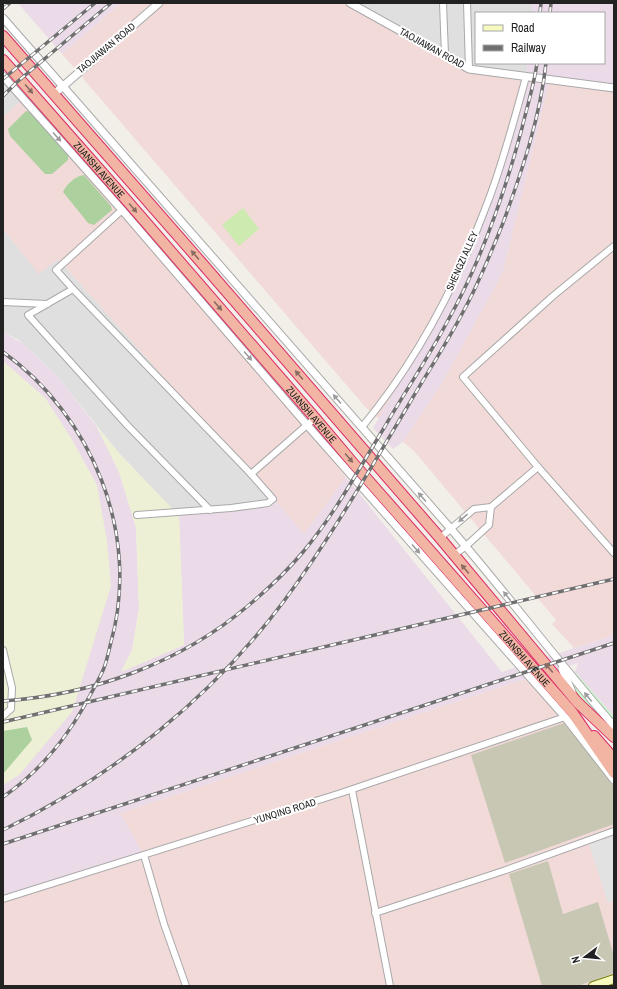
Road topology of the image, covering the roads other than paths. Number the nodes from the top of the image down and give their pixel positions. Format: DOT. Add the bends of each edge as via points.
graph roads {
  1 [pos="159,3"];
  2 [pos="350,3"];
  3 [pos="443,3"];
  4 [pos="467,3"];
  5 [pos="3,18"];
  6 [pos="3,36"];
  7 [pos="445,55"];
  8 [pos="3,60"];
  9 [pos="469,69"];
  10 [pos="3,76"];
  11 [pos="526,77"];
  12 [pos="62,86"];
  13 [pos="614,88"];
  14 [pos="54,94"];
  15 [pos="100,129"];
  16 [pos="92,137"];
  17 [pos="112,192"];
  18 [pos="122,210"];
  19 [pos="614,246"];
  20 [pos="188,271"];
  21 [pos="180,278"];
  22 [pos="73,289"];
  23 [pos="3,302"];
  24 [pos="47,304"];
  25 [pos="316,418"];
  26 [pos="307,426"];
  27 [pos="362,427"];
  28 [pos="538,467"];
  29 [pos="251,474"];
  30 [pos="491,507"];
  31 [pos="210,510"];
  32 [pos="138,515"];
  33 [pos="451,529"];
  34 [pos="440,538"];
  35 [pos="466,546"];
  36 [pos="614,553"];
  37 [pos="454,555"];
  38 [pos="3,650"];
  39 [pos="556,658"];
  40 [pos="577,702"];
  41 [pos="569,714"];
  42 [pos="3,716"];
  43 [pos="614,726"];
  44 [pos="614,737"];
  45 [pos="596,738"];
  46 [pos="614,745"];
  47 [pos="614,759"];
  48 [pos="614,764"];
  49 [pos="614,773"];
  50 [pos="614,780"];
  51 [pos="352,790"];
  52 [pos="614,831"];
  53 [pos="144,855"];
  54 [pos="3,899"];
  55 [pos="375,913"];
  56 [pos="614,979"];
  57 [pos="186,986"];
  58 [pos="390,986"];
  59 [pos="593,986"];
  1 -- 12 [label="street, TAOJIAWAN ROAD"];
  2 -- 7 [label="street, TAOJIAWAN ROAD"];
  3 -- 7 [label="street"];
  4 -- 9 [label="street"];
  5 -- 12 [label="street"];
  6 -- 14 [label="highway, ZUANSHI AVENUE"];
  7 -- 9 [label="street, TAOJIAWAN ROAD"];
  8 -- 17 [label="highway, ZUANSHI AVENUE, one-way"];
  9 -- 11 [label="street, TAOJIAWAN ROAD"];
  10 -- 17 [label="street, one-way"];
  11 -- 13 [label="street, TAOJIAWAN ROAD"];
  11 -- 27 [label="street, SHENGZI ALLEY" via="487,204 451,288 384,400"];
  12 -- 14 [label="street, TAOJIAWAN ROAD"];
  12 -- 15 [label="street"];
  14 -- 16 [label="highway, ZUANSHI AVENUE"];
  15 -- 16 [label="street"];
  27 -- 15 [label="street, one-way"];
  34 -- 16 [label="highway, ZUANSHI AVENUE, one-way"];
  17 -- 18 [label="street"];
  17 -- 20 [label="highway, ZUANSHI AVENUE, one-way"];
  18 -- 21 [label="street"];
  18 -- 22 [label="street" via="56,270"];
  19 -- 28 [label="street" via="462,377"];
  20 -- 21 [label="street"];
  20 -- 25 [label="highway, ZUANSHI AVENUE, one-way"];
  21 -- 26 [label="street, one-way"];
  22 -- 24 [label="street"];
  22 -- 29 [label="street"];
  23 -- 24 [label="street"];
  24 -- 31 [label="street" via="28,315 128,426"];
  25 -- 26 [label="street"];
  25 -- 41 [label="highway, ZUANSHI AVENUE, one-way"];
  26 -- 29 [label="street"];
  26 -- 41 [label="street, one-way" via="538,686"];
  33 -- 27 [label="street, one-way"];
  28 -- 30 [label="street"];
  28 -- 36 [label="street"];
  29 -- 31 [label="street" via="273,499 268,503"];
  30 -- 33 [label="street, one-way" via="474,509"];
  30 -- 35 [label="street" via="489,525"];
  31 -- 32 [label="street"];
  33 -- 34 [label="street"];
  33 -- 35 [label="street"];
  34 -- 37 [label="highway, ZUANSHI AVENUE"];
  35 -- 37 [label="street"];
  39 -- 35 [label="street, one-way"];
  40 -- 37 [label="highway, ZUANSHI AVENUE, one-way"];
  38 -- 42 [label="street" via="12,688 11,709"];
  39 -- 40 [label="street"];
  43 -- 39 [label="street, one-way"];
  40 -- 44 [label="highway, ZUANSHI AVENUE"];
  40 -- 46 [label="highway"];
  41 -- 45 [label="highway"];
  41 -- 49 [label="highway, ZUANSHI AVENUE"];
  41 -- 50 [label="street"];
  41 -- 51 [label="street, YUNQING ROAD"];
  45 -- 47 [label="highway"];
  45 -- 48 [label="highway"];
  51 -- 53 [label="street, YUNQING ROAD"];
  51 -- 55 [label="street"];
  52 -- 55 [label="street"];
  53 -- 54 [label="street, YUNQING ROAD"];
  53 -- 57 [label="street" via="164,924"];
  55 -- 58 [label="street"];
  56 -- 59 [label="main road"];
}
